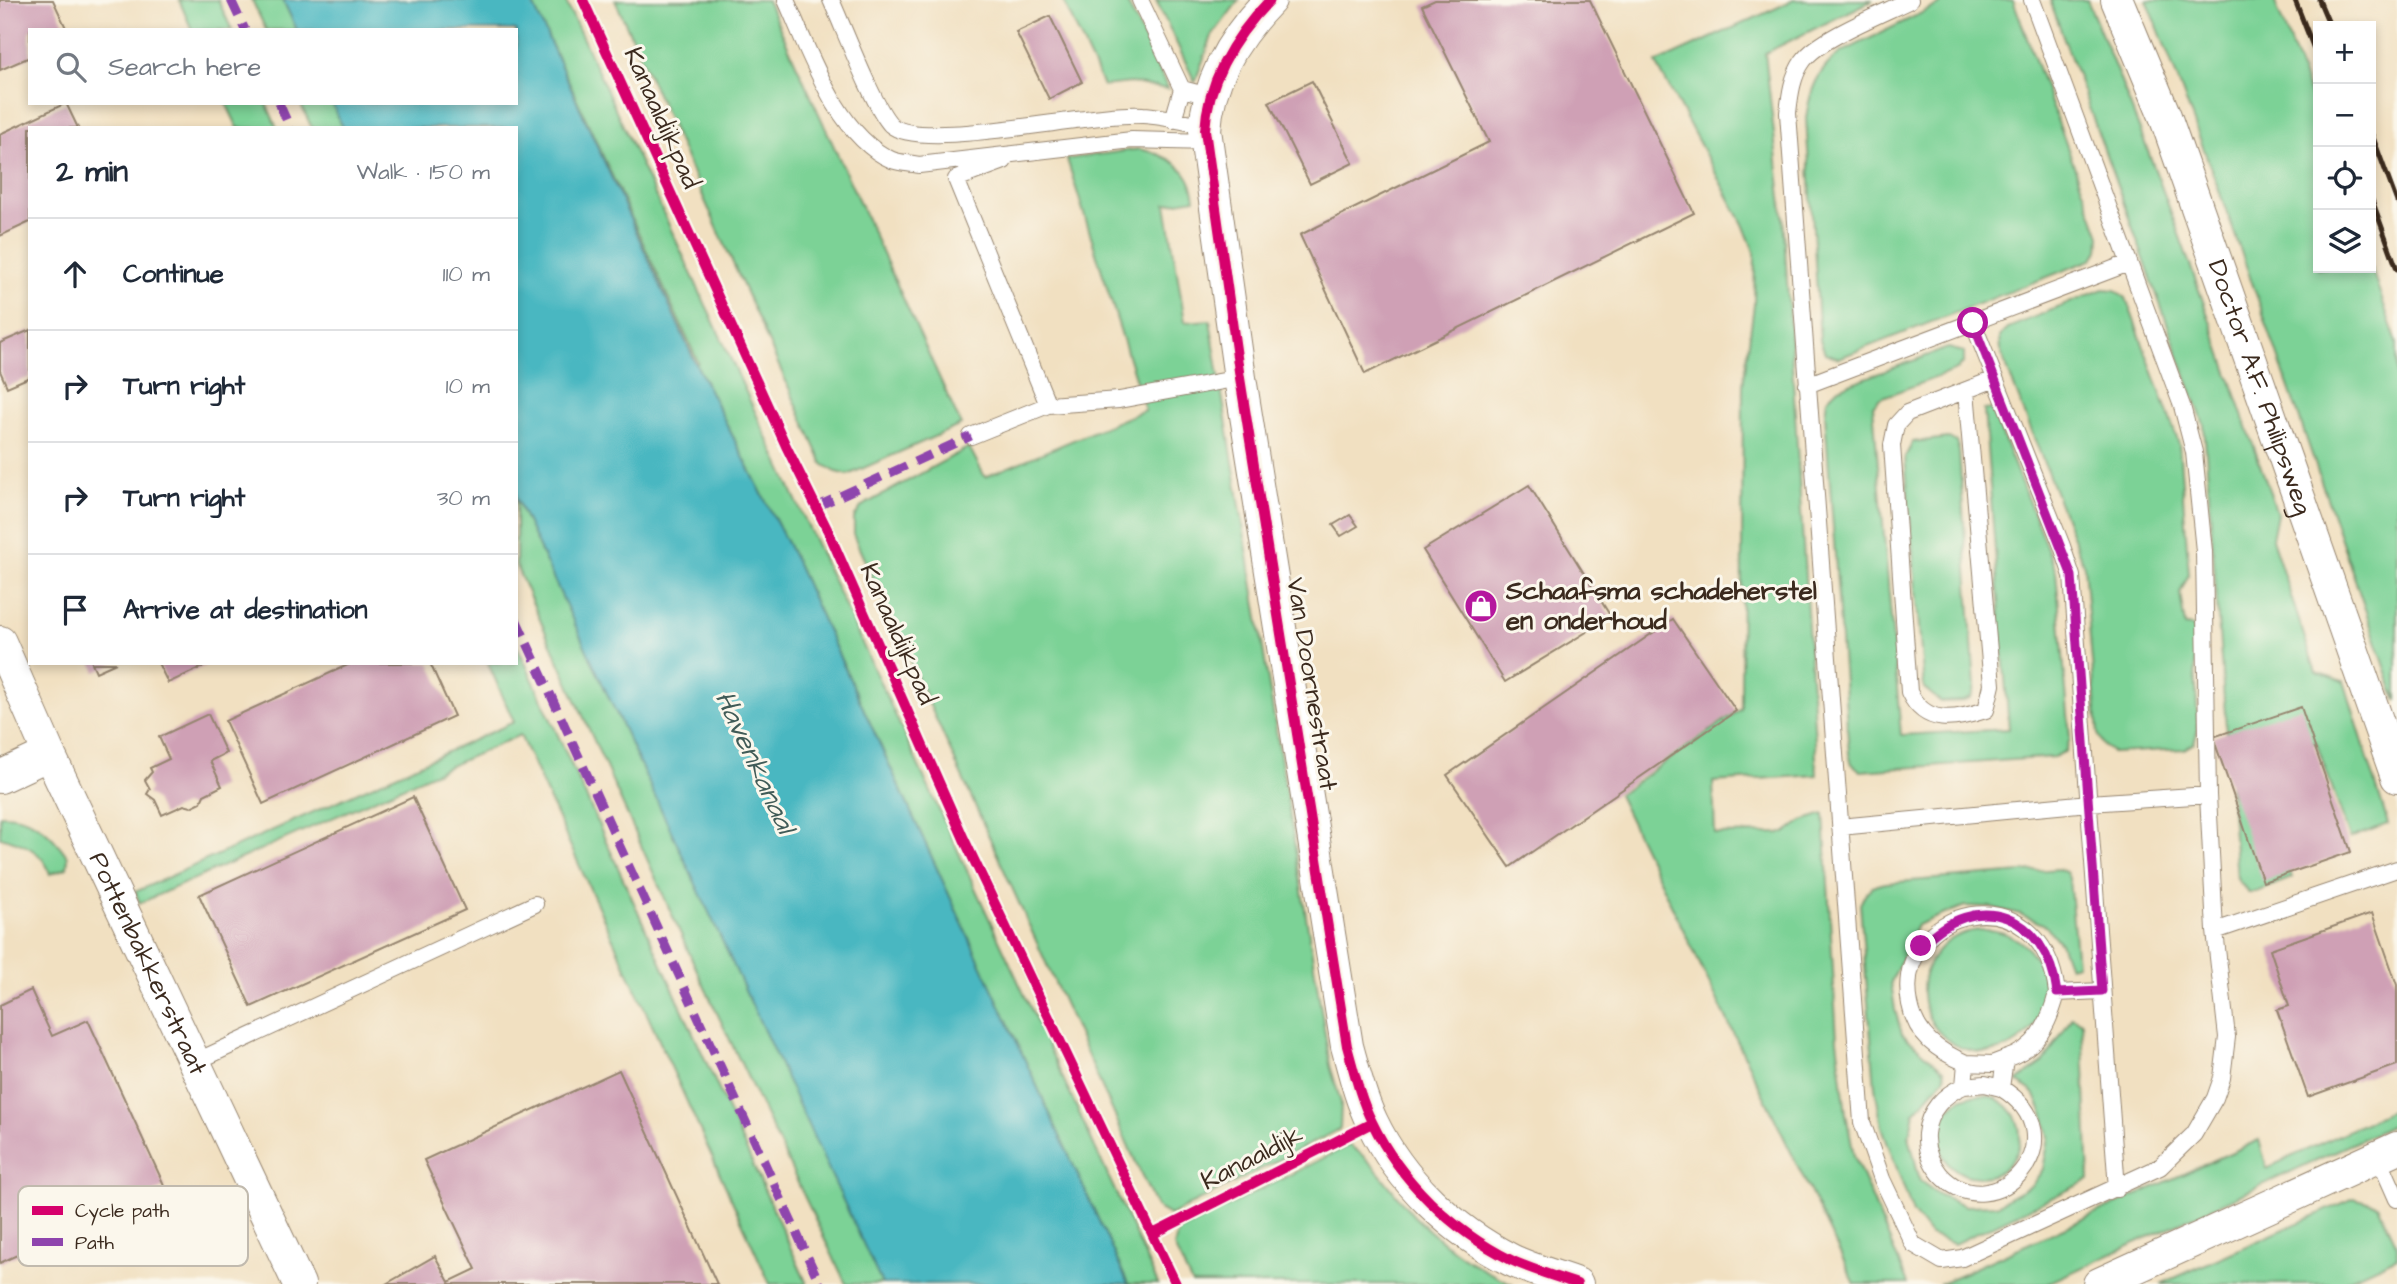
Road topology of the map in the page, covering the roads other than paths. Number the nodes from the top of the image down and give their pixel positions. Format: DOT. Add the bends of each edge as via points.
graph roads {
  1 [pos="786,0"];
  2 [pos="831,0"];
  3 [pos="1140,0"];
  4 [pos="1270,0"];
  5 [pos="1910,0"];
  6 [pos="2032,0"];
  7 [pos="2117,0"];
  8 [pos="1201,113"];
  9 [pos="1173,120"];
  10 [pos="1026,153"];
  11 [pos="2129,263"];
  12 [pos="1973,323"];
  13 [pos="1240,378"];
  14 [pos="1995,379"];
  15 [pos="1807,385"];
  16 [pos="1966,391"];
  17 [pos="1048,405"];
  18 [pos="971,436"];
  19 [pos="0,642"];
  20 [pos="49,754"];
  21 [pos="0,777"];
  22 [pos="2397,777"];
  23 [pos="2208,795"];
  24 [pos="2089,803"];
  25 [pos="1840,827"];
  26 [pos="2397,869"];
  27 [pos="535,904"];
  28 [pos="2216,931"];
  29 [pos="2102,991"];
  30 [pos="2057,993"];
  31 [pos="2005,1059"];
  32 [pos="193,1063"];
  33 [pos="1966,1063"];
  34 [pos="1964,1086"];
  35 [pos="2001,1088"];
  36 [pos="2388,1152"];
  37 [pos="2117,1189"];
  38 [pos="2397,1199"];
  39 [pos="299,1284"];
  40 [pos="1577,1284"];
  41 [pos="2099,1284"];
  1 -- 10 [label="lane" via="837,108 870,146 893,160 919,164"];
  2 -- 9 [label="lane" via="880,108 891,125 908,133 970,132 1143,114"];
  3 -- 8 [label="lane"];
  4 -- 8 [label="street" via="1243,28"];
  5 -- 15 [label="lane" via="1817,47 1803,60 1792,85 1787,113"];
  6 -- 11 [label="lane"];
  7 -- 22 [label="street, Doctor A.F. Philipsweg" via="2165,116"];
  8 -- 9 [label="lane"];
  8 -- 9 [label="lane"];
  8 -- 10 [label="lane" via="1132,140"];
  8 -- 13 [label="street, Van Doornestraat"];
  10 -- 17 [label="lane" via="956,179"];
  11 -- 12 [label="lane"];
  11 -- 23 [label="lane" via="2182,406 2194,452 2204,551"];
  12 -- 14 [label="lane"];
  12 -- 15 [label="lane"];
  13 -- 17 [label="lane" via="1119,400"];
  13 -- 40 [label="street, Van Doornestraat" via="1347,1046 1364,1102 1391,1154 1428,1200 1466,1234 1512,1261"];
  14 -- 16 [label="lane"];
  14 -- 24 [label="lane" via="2072,576"];
  15 -- 25 [label="lane"];
  16 -- 16 [label="lane" via="1907,413 1896,425 1892,445 1909,692 1915,706 1938,718 1986,710 1992,685"];
  17 -- 18 [label="lane"];
  19 -- 20 [label="street, Pottenbakkerstraat"];
  20 -- 21 [label="street"];
  20 -- 32 [label="street, Pottenbakkerstraat"];
  23 -- 24 [label="lane"];
  23 -- 28 [label="lane"];
  24 -- 25 [label="lane"];
  24 -- 29 [label="lane"];
  25 -- 37 [label="lane" via="1863,1122 1882,1179 1913,1244 1942,1261 1962,1258"];
  26 -- 28 [label="lane"];
  27 -- 32 [label="lane"];
  28 -- 37 [label="lane" via="2227,1037 2215,1098 2178,1152"];
  29 -- 30 [label="lane"];
  29 -- 37 [label="lane"];
  30 -- 31 [label="lane" via="2051,1019 2037,1040"];
  30 -- 33 [label="lane" via="2054,967 2043,944 2026,928 2005,917 1981,914 1958,918 1937,929 1910,968 1907,991 1923,1035 1942,1053"];
  31 -- 33 [label="lane"];
  31 -- 35 [label="lane"];
  32 -- 39 [label="street, Pottenbakkerstraat"];
  33 -- 34 [label="lane"];
  34 -- 35 [label="lane"];
  34 -- 35 [label="lane" via="1945,1097 1930,1117 1928,1151 1947,1181 1963,1190 1982,1192 2001,1189 2016,1179 2034,1146 2027,1110"];
  36 -- 38 [label="lane"];
  36 -- 41 [label="street"];
}
